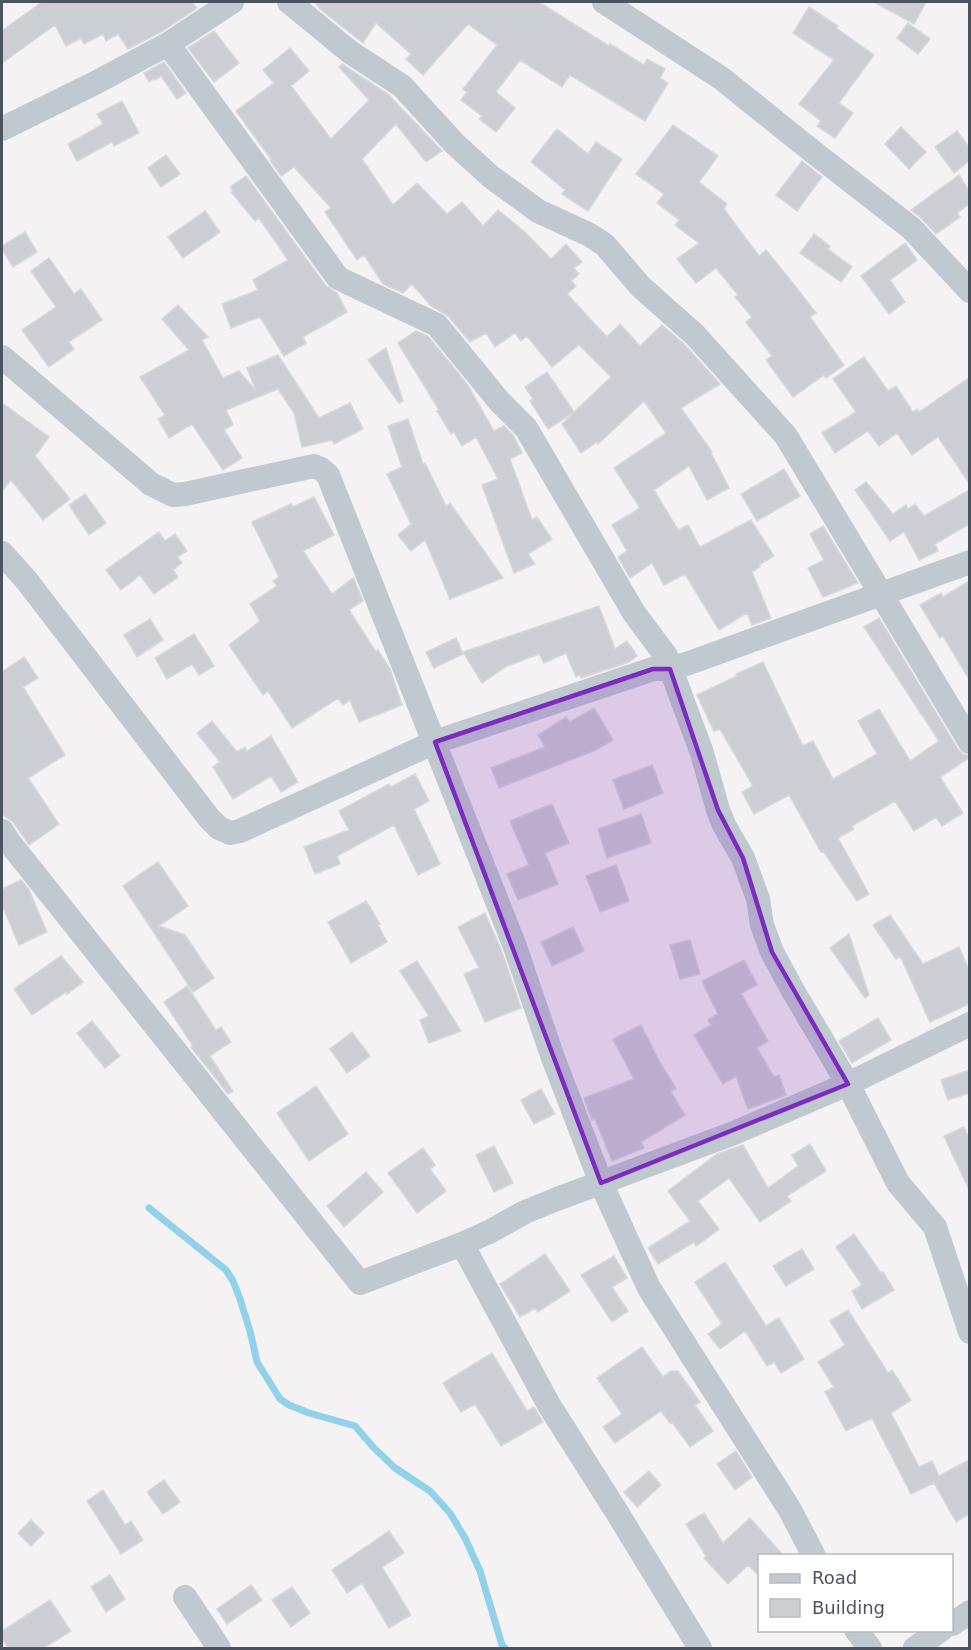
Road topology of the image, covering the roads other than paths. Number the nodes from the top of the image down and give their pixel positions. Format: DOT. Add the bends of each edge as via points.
graph roads {
  1 [pos="232,2"];
  2 [pos="289,2"];
  3 [pos="604,2"];
  4 [pos="168,44"];
  5 [pos="2,129"];
  6 [pos="969,291"];
  7 [pos="2,357"];
  8 [pos="2,553"];
  9 [pos="969,562"];
  10 [pos="881,595"];
  11 [pos="670,669"];
  12 [pos="435,742"];
  13 [pos="969,742"];
  14 [pos="2,831"];
  15 [pos="969,1024"];
  16 [pos="848,1084"];
  17 [pos="601,1182"];
  18 [pos="462,1244"];
  19 [pos="969,1332"];
  20 [pos="813,1554"];
  21 [pos="185,1597"];
  22 [pos="969,1612"];
  23 [pos="953,1623"];
  24 [pos="858,1632"];
  25 [pos="938,1632"];
  26 [pos="219,1648"];
  27 [pos="700,1648"];
  28 [pos="870,1648"];
  29 [pos="915,1648"];
  1 -- 4 [label="street"];
  2 -- 10 [label="street" via="350,52 402,86 490,176 538,210 605,245 639,286 695,335 786,436"];
  3 -- 6 [label="street" via="721,78 911,228"];
  4 -- 5 [label="street"];
  4 -- 11 [label="street" via="338,278 437,325 526,428 634,613 666,656"];
  7 -- 12 [label="street" via="151,484 173,495 314,466 328,475"];
  8 -- 12 [label="street" via="209,818 230,833"];
  9 -- 10 [label="street"];
  10 -- 11 [label="street"];
  10 -- 13 [label="street"];
  11 -- 12 [label="street" via="653,669"];
  11 -- 16 [label="street" via="702,753 718,810 751,878 772,952"];
  12 -- 17 [label="street"];
  14 -- 18 [label="street" via="360,1282"];
  15 -- 16 [label="street"];
  16 -- 17 [label="street" via="734,1133"];
  16 -- 19 [label="street" via="898,1183 935,1227"];
  17 -- 18 [label="street" via="525,1212"];
  17 -- 20 [label="street" via="649,1288 790,1510"];
  18 -- 27 [label="street" via="549,1405"];
  21 -- 26 [label="street"];
  22 -- 23 [label="street"];
  24 -- 28 [label="street"];
  25 -- 29 [label="street"];
}
